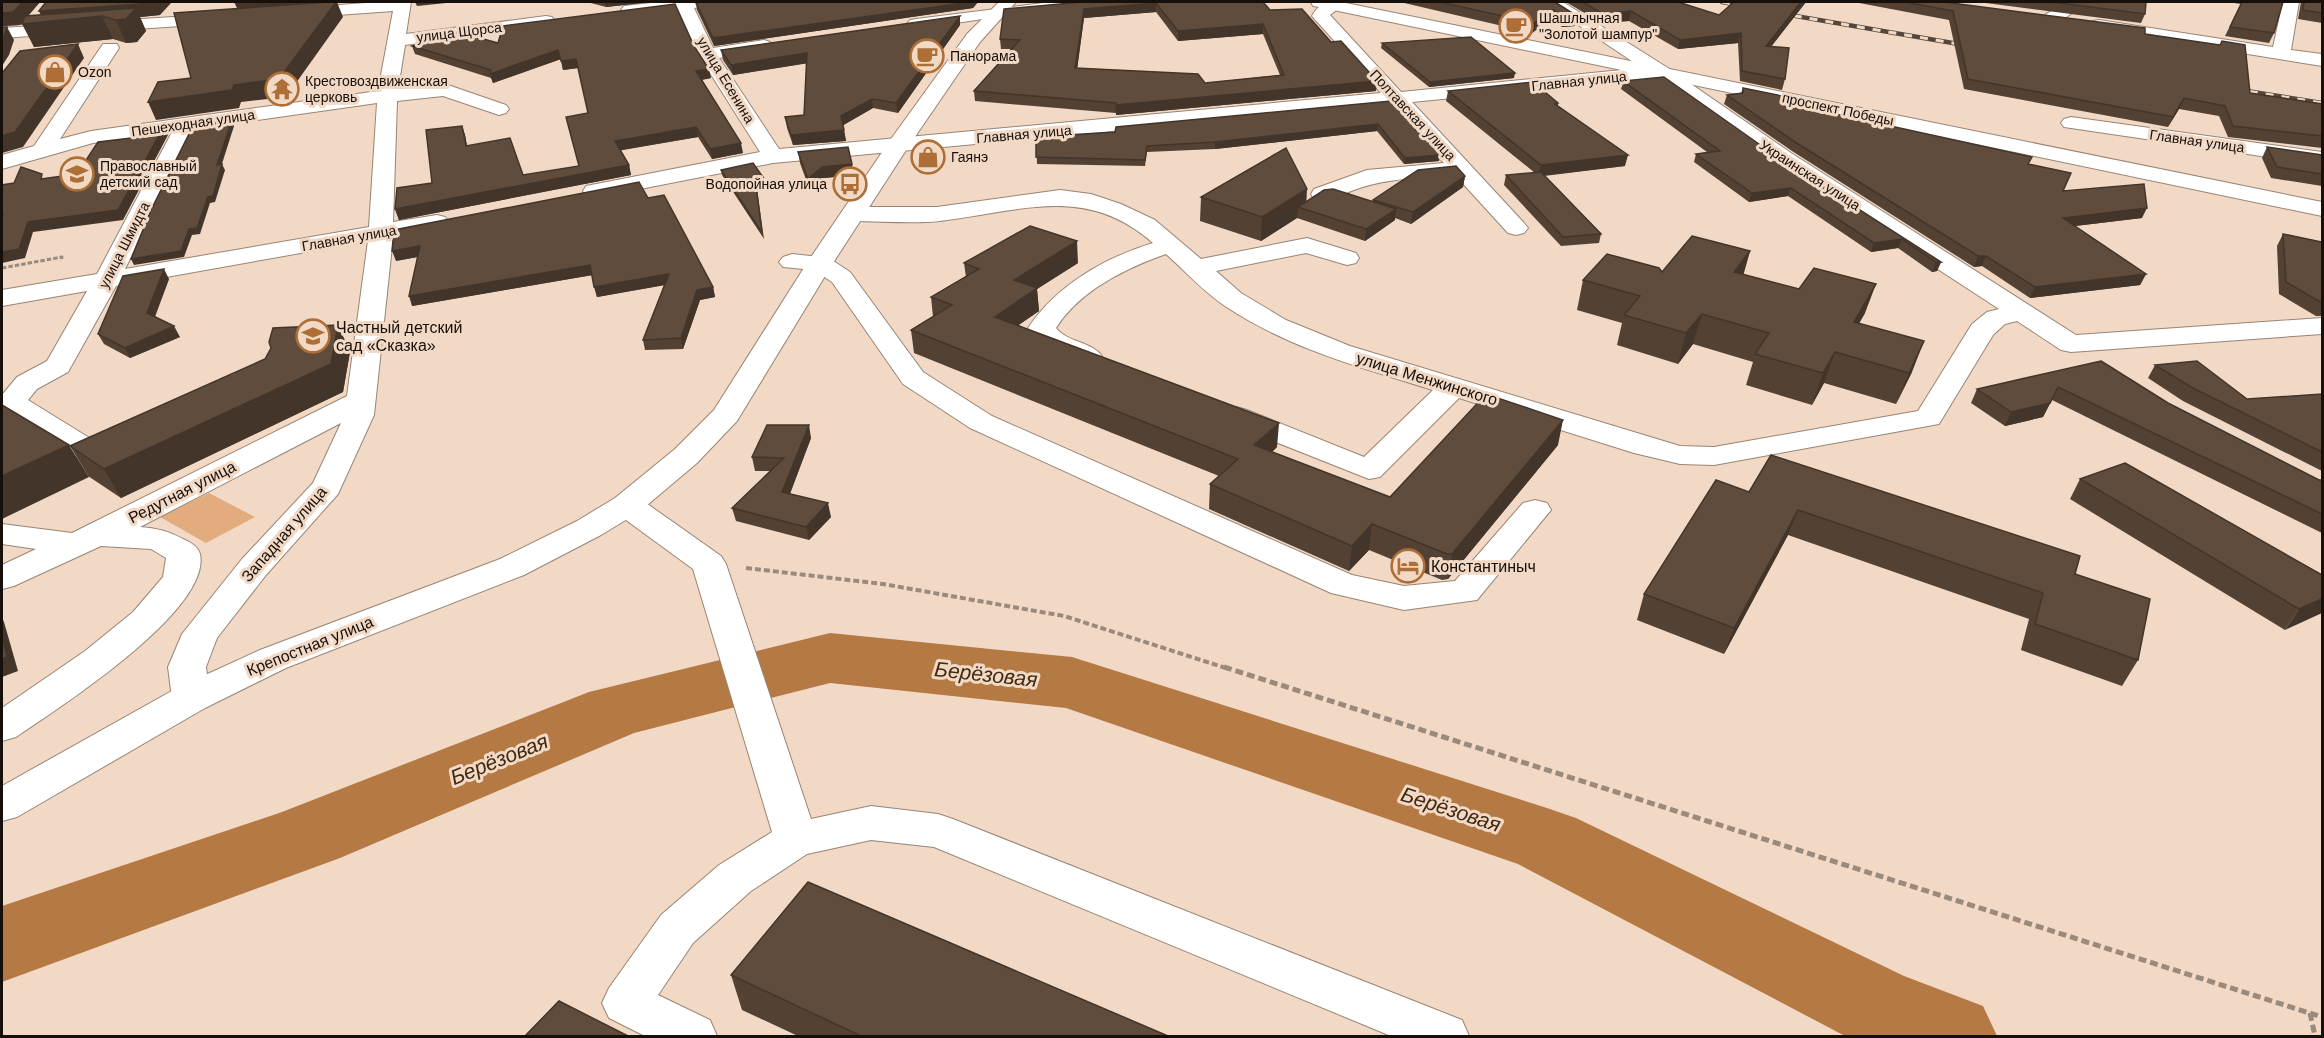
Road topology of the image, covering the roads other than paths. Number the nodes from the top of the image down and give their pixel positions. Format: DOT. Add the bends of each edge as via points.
graph roads {
  1 [pos="218,2"];
  2 [pos="536,2"];
  3 [pos="689,2"];
  4 [pos="1099,2"];
  5 [pos="1552,2"];
  6 [pos="2082,2"];
  7 [pos="2291,2"];
  8 [pos="402,3"];
  9 [pos="1326,3"];
  10 [pos="1002,7"];
  11 [pos="616,12"];
  12 [pos="276,15"];
  13 [pos="242,17"];
  14 [pos="560,19"];
  15 [pos="207,20"];
  16 [pos="538,22"];
  17 [pos="903,25"];
  18 [pos="2,33"];
  19 [pos="396,40"];
  20 [pos="776,44"];
  21 [pos="133,46"];
  22 [pos="110,48"];
  23 [pos="87,50"];
  24 [pos="2281,53"];
  25 [pos="707,54"];
  26 [pos="2322,60"];
  27 [pos="1661,72"];
  28 [pos="387,95"];
  29 [pos="1399,99"];
  30 [pos="499,109"];
  31 [pos="187,123"];
  32 [pos="2071,123"];
  33 [pos="899,144"];
  34 [pos="41,152"];
  35 [pos="773,156"];
  36 [pos="2322,159"];
  37 [pos="2,162"];
  38 [pos="1461,168"];
  39 [pos="1322,194"];
  40 [pos="574,195"];
  41 [pos="2322,208"];
  42 [pos="853,214"];
  43 [pos="456,218"];
  44 [pos="1516,228"];
  45 [pos="381,233"];
  46 [pos="1171,245"];
  47 [pos="1347,258"];
  48 [pos="806,263"];
  49 [pos="1196,268"];
  50 [pos="107,279"];
  51 [pos="2,298"];
  52 [pos="2019,312"];
  53 [pos="2322,326"];
  54 [pos="2071,344"];
  55 [pos="1108,364"];
  56 [pos="2111,370"];
  57 [pos="1453,387"];
  58 [pos="360,401"];
  59 [pos="1216,408"];
  60 [pos="137,434"];
  61 [pos="627,505"];
  62 [pos="1535,510"];
  63 [pos="2,534"];
  64 [pos="85,539"];
  65 [pos="2,578"];
  66 [pos="191,698"];
  67 [pos="2,727"];
  68 [pos="2,805"];
  69 [pos="791,823"];
  70 [pos="693,1036"];
  71 [pos="1445,1036"];
  1 -- 15 [label="street"];
  2 -- 16 [label="street"];
  3 -- 11 [label="street"];
  3 -- 25 [label="street, улица Есенина"];
  4 -- 10 [label="street"];
  5 -- 27 [label="street, Украинская улица"];
  6 -- 24 [label="street" via="2044,17"];
  7 -- 24 [label="street"];
  8 -- 12 [label="street"];
  8 -- 19 [label="street, Западная улица"];
  9 -- 27 [label="street, проспект Победы"];
  9 -- 29 [label="street, Полтавская улица" via="1322,16"];
  10 -- 17 [label="street"];
  10 -- 33 [label="street" via="973,38"];
  13 -- 15 [label="street"];
  14 -- 16 [label="street, улица Щорса"];
  15 -- 18 [label="street"];
  16 -- 19 [label="street, улица Щорса"];
  19 -- 28 [label="street, Западная улица"];
  20 -- 25 [label="street"];
  21 -- 22 [label="street"];
  22 -- 23 [label="street"];
  22 -- 34 [label="street"];
  24 -- 26 [label="street"];
  25 -- 35 [label="street, улица Есенина"];
  27 -- 29 [label="street, Главная улица"];
  27 -- 41 [label="street, проспект Победы"];
  27 -- 52 [label="street, Украинская улица" via="1783,158"];
  28 -- 30 [label="street, Пешеходная улица" via="444,90"];
  28 -- 31 [label="street, Пешеходная улица"];
  28 -- 45 [label="street, Западная улица"];
  29 -- 33 [label="street, Главная улица"];
  29 -- 38 [label="street, Полтавская улица"];
  31 -- 34 [label="street, Пешеходная улица" via="91,137"];
  31 -- 50 [label="street, улица Шмидта"];
  32 -- 36 [label="street, Главная улица"];
  33 -- 35 [label="street, Главная улица"];
  33 -- 42 [label="street"];
  34 -- 37 [label="street, Пешеходная улица"];
  35 -- 40 [label="street, Главная улица"];
  38 -- 39 [label="street" via="1367,177"];
  38 -- 44 [label="street, Полтавская улица"];
  42 -- 46 [label="street, улица Менжинского" via="937,214 1060,197 1113,208 1147,225"];
  42 -- 48 [label="street"];
  43 -- 45 [label="street, Главная улица"];
  45 -- 50 [label="street, Главная улица"];
  45 -- 58 [label="street, Западная улица"];
  46 -- 49 [label="street, улица Менжинского"];
  46 -- 55 [label="street" via="1125,261 1048,314 1042,328 1053,342"];
  47 -- 49 [label="street" via="1307,245"];
  48 -- 61 [label="street" via="726,415 686,456"];
  48 -- 62 [label="street" via="841,277 913,378 981,422 1343,585 1404,598 1465,592"];
  49 -- 57 [label="street, улица Менжинского" via="1232,299 1276,326 1340,352"];
  50 -- 51 [label="street, Главная улица"];
  50 -- 60 [label="street, улица Шмидта" via="58,366 27,383 11,402 94,454"];
  52 -- 54 [label="street, Украинская улица"];
  52 -- 57 [label="street, улица Менжинского" via="1996,318 1982,330 1928,418 1714,456 1680,455 1645,446"];
  53 -- 54 [label="street"];
  54 -- 56 [label="street, Украинская улица"];
  57 -- 59 [label="street" via="1369,470"];
  58 -- 64 [label="street, Редутная улица"];
  58 -- 66 [label="street, Западная улица" via="359,415 327,487 200,634 187,667"];
  61 -- 66 [label="street, Крепостная улица" via="512,567 273,659"];
  61 -- 69 [label="street" via="712,574"];
  63 -- 64 [label="street"];
  64 -- 65 [label="street, Редутная улица"];
  64 -- 67 [label="street" via="158,539 183,553 180,578 150,617"];
  66 -- 68 [label="street, Крепостная улица"];
  69 -- 70 [label="street" via="676,929 626,1003"];
  69 -- 71 [label="street" via="871,823 938,831"];
}
